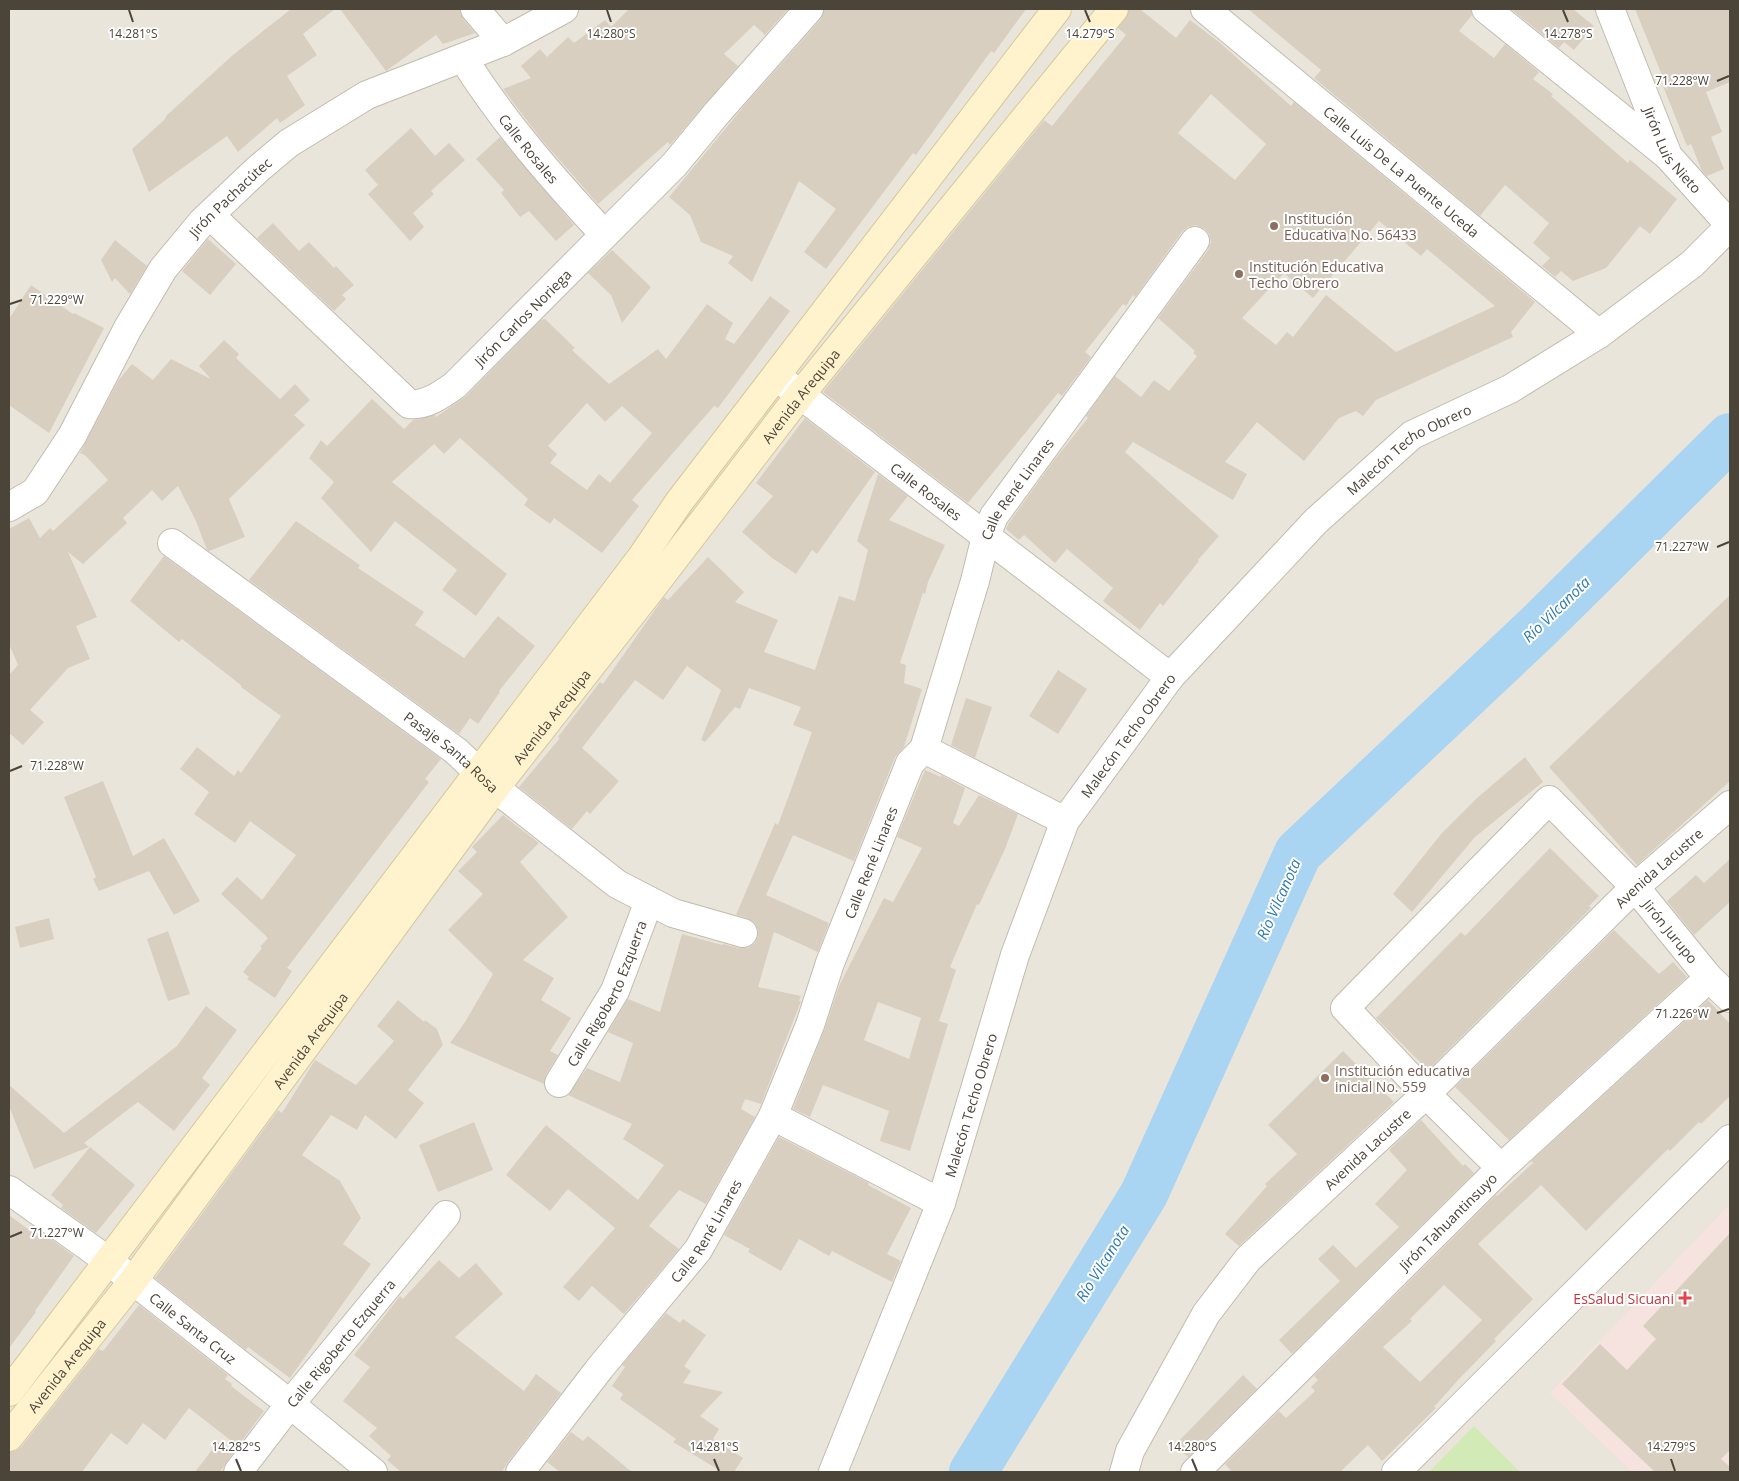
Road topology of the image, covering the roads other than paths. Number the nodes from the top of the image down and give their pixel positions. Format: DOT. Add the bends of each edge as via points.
graph roads {
  1 [pos="475,9"];
  2 [pos="564,9"];
  3 [pos="809,9"];
  4 [pos="1057,9"];
  5 [pos="1114,9"];
  6 [pos="1205,9"];
  7 [pos="1486,9"];
  8 [pos="1610,9"];
  9 [pos="503,42"];
  10 [pos="463,58"];
  11 [pos="1668,156"];
  12 [pos="210,215"];
  13 [pos="1730,225"];
  14 [pos="604,234"];
  15 [pos="1195,241"];
  16 [pos="1599,334"];
  17 [pos="777,377"];
  18 [pos="800,394"];
  19 [pos="9,507"];
  20 [pos="986,536"];
  21 [pos="172,543"];
  22 [pos="1170,677"];
  23 [pos="924,749"];
  24 [pos="486,780"];
  25 [pos="1730,805"];
  26 [pos="1066,821"];
  27 [pos="1635,887"];
  28 [pos="649,900"];
  29 [pos="743,933"];
  30 [pos="1710,978"];
  31 [pos="1730,998"];
  32 [pos="559,1083"];
  33 [pos="1426,1094"];
  34 [pos="773,1116"];
  35 [pos="1730,1139"];
  36 [pos="1501,1168"];
  37 [pos="9,1190"];
  38 [pos="941,1203"];
  39 [pos="446,1215"];
  40 [pos="107,1260"];
  41 [pos="133,1280"];
  42 [pos="9,1392"];
  43 [pos="290,1404"];
  44 [pos="9,1437"];
  45 [pos="238,1472"];
  46 [pos="372,1472"];
  47 [pos="520,1472"];
  48 [pos="833,1472"];
  49 [pos="1124,1472"];
  50 [pos="1195,1472"];
  51 [pos="1396,1472"];
  1 -- 9 [label="street"];
  2 -- 9 [label="street, Jirón Pachacútec"];
  3 -- 14 [label="street, Jirón Carlos Noriega" via="674,165"];
  4 -- 17 [label="street, Avenida Arequipa"];
  5 -- 18 [label="street, Avenida Arequipa"];
  6 -- 16 [label="street, Calle Luis De La Puente Uceda"];
  7 -- 11 [label="street"];
  8 -- 11 [label="street, Jirón Luis Nieto"];
  9 -- 10 [label="street, Jirón Pachacútec"];
  10 -- 12 [label="street, Jirón Pachacútec" via="367,95 325,120 289,143"];
  10 -- 14 [label="street, Calle Rosales" via="487,95 555,182"];
  11 -- 13 [label="street, Jirón Luis Nieto"];
  12 -- 14 [label="street, Jirón Carlos Noriega" via="409,404 416,405 455,385"];
  12 -- 19 [label="street, Jirón Pachacútec" via="162,269 72,436 35,492"];
  13 -- 16 [label="street, Malecón Techo Obrero" via="1692,264"];
  15 -- 20 [label="street, Calle René Linares" via="994,516"];
  16 -- 22 [label="street, Malecón Techo Obrero" via="1510,389 1412,435 1316,521"];
  17 -- 18 [label="street, Calle Rosales"];
  17 -- 24 [label="street, Avenida Arequipa" via="680,502"];
  18 -- 20 [label="street, Calle Rosales"];
  18 -- 24 [label="street, Avenida Arequipa" via="651,589"];
  20 -- 22 [label="street, Calle Rosales"];
  20 -- 23 [label="street, Calle René Linares"];
  21 -- 24 [label="street, Pasaje Santa Rosa" via="456,751"];
  22 -- 26 [label="street, Malecón Techo Obrero"];
  23 -- 26 [label="street"];
  23 -- 34 [label="street, Calle René Linares" via="910,763"];
  24 -- 28 [label="street, Pasaje Santa Rosa" via="617,884"];
  24 -- 40 [label="street, Avenida Arequipa"];
  24 -- 41 [label="street, Avenida Arequipa"];
  25 -- 27 [label="street, Avenida Lacustre"];
  26 -- 38 [label="street, Malecón Techo Obrero" via="1015,955"];
  27 -- 30 [label="street, Jirón Jurupo"];
  27 -- 33 [label="street, Avenida Lacustre"];
  27 -- 33 [label="street, Jirón Jurupo" via="1549,800 1345,1008"];
  28 -- 29 [label="street, Pasaje Santa Rosa" via="673,913"];
  28 -- 32 [label="street, Calle Rigoberto Ezquerra" via="615,991"];
  30 -- 31 [label="street, Jirón Jurupo"];
  30 -- 36 [label="street, Jirón Tahuantinsuyo"];
  33 -- 36 [label="street"];
  33 -- 49 [label="street, Avenida Lacustre" via="1248,1260 1206,1314 1130,1451"];
  34 -- 38 [label="street"];
  34 -- 47 [label="street, Calle René Linares" via="698,1250 600,1368"];
  35 -- 51 [label="street"];
  36 -- 50 [label="street, Jirón Tahuantinsuyo"];
  37 -- 40 [label="street, Calle Santa Cruz"];
  38 -- 48 [label="street, Malecón Techo Obrero"];
  39 -- 43 [label="street, Calle Rigoberto Ezquerra"];
  40 -- 41 [label="street, Calle Santa Cruz"];
  40 -- 42 [label="street, Avenida Arequipa"];
  41 -- 43 [label="street, Calle Santa Cruz"];
  41 -- 44 [label="street, Avenida Arequipa"];
  43 -- 45 [label="street, Calle Rigoberto Ezquerra"];
  43 -- 46 [label="street, Calle Santa Cruz"];
}
